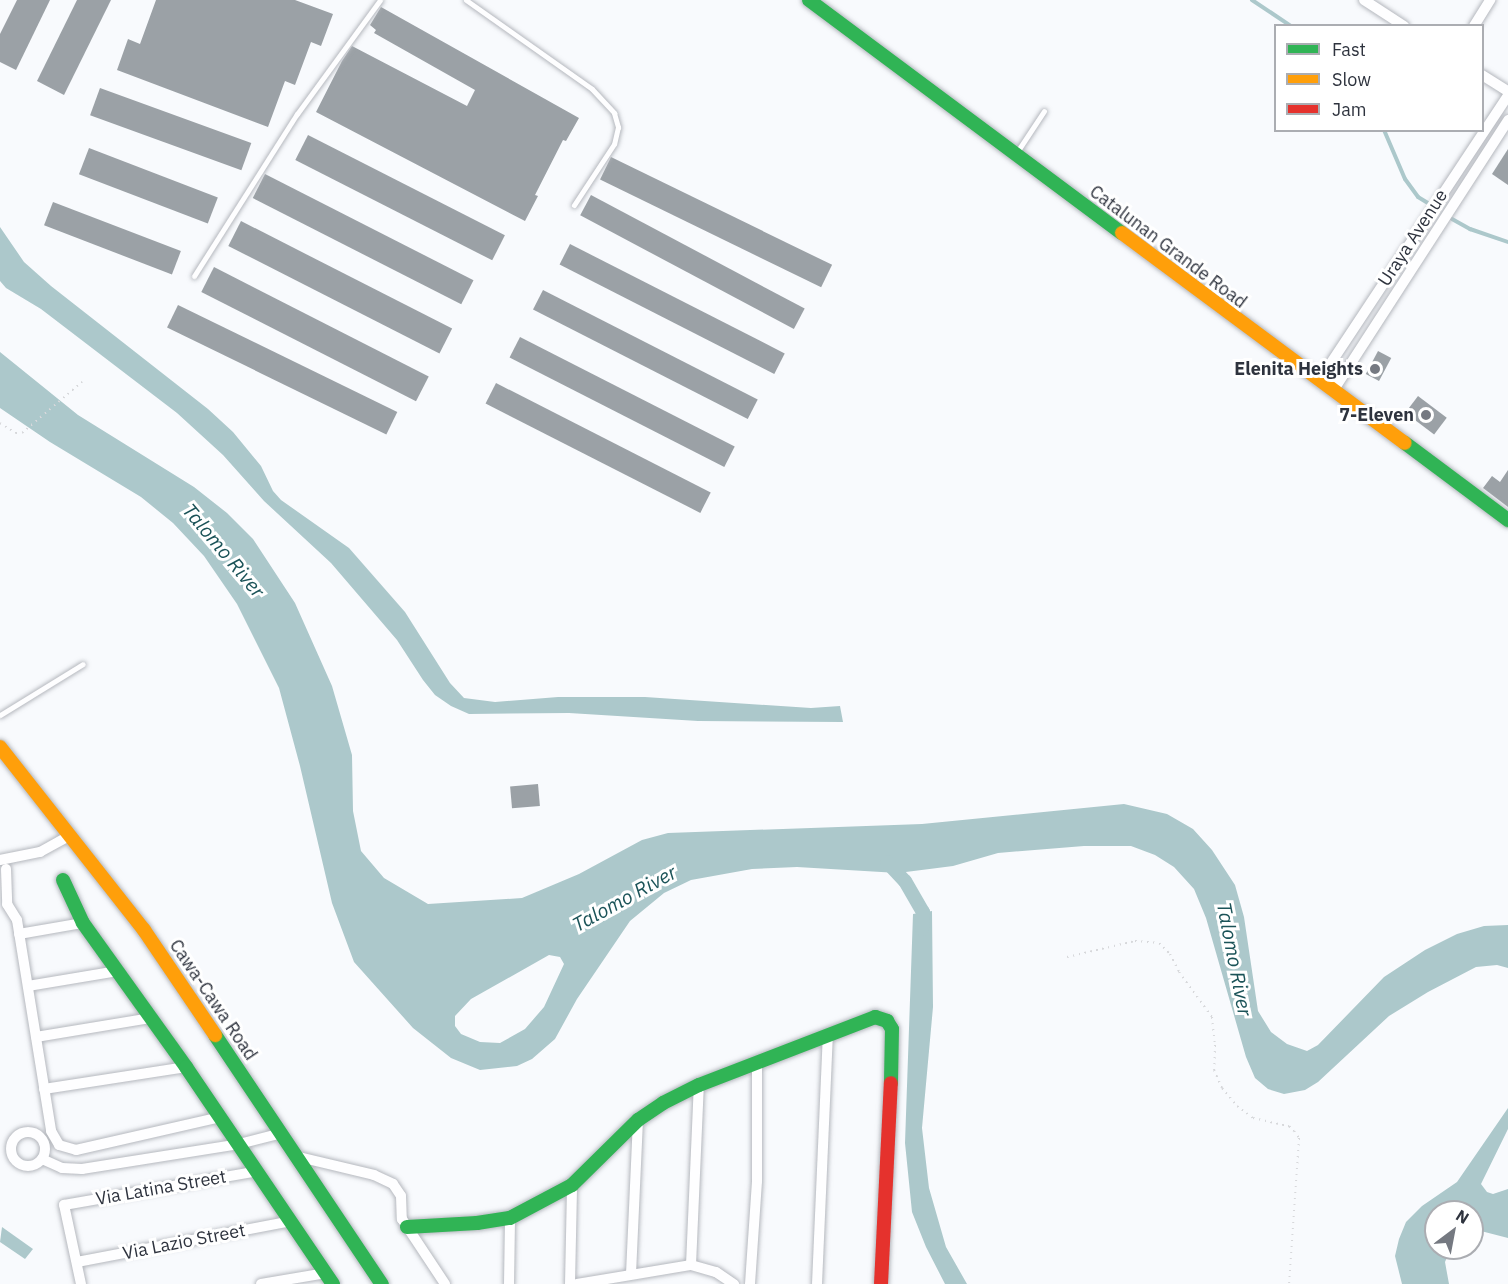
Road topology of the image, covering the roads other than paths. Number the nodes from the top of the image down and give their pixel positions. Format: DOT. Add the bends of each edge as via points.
graph roads {
  1 [pos="380,0"];
  2 [pos="466,0"];
  3 [pos="809,0"];
  4 [pos="1364,0"];
  5 [pos="1486,1"];
  6 [pos="1401,24"];
  7 [pos="1475,24"];
  8 [pos="1484,76"];
  9 [pos="1508,93"];
  10 [pos="1044,111"];
  11 [pos="1508,120"];
  12 [pos="1484,130"];
  13 [pos="1482,132"];
  14 [pos="1016,155"];
  15 [pos="1451,180"];
  16 [pos="1464,188"];
  17 [pos="574,205"];
  18 [pos="1401,256"];
  19 [pos="1415,264"];
  20 [pos="194,276"];
  21 [pos="1352,332"];
  22 [pos="1365,341"];
  23 [pos="1319,381"];
  24 [pos="1333,391"];
  25 [pos="1508,520"];
  26 [pos="83,664"];
  27 [pos="0,715"];
  28 [pos="1,751"];
  29 [pos="71,835"];
  30 [pos="3,864"];
  31 [pos="63,880"];
  32 [pos="4,905"];
  33 [pos="83,923"];
  34 [pos="19,934"];
  35 [pos="118,971"];
  36 [pos="28,986"];
  37 [pos="152,1018"];
  38 [pos="828,1035"];
  39 [pos="36,1037"];
  40 [pos="757,1064"];
  41 [pos="186,1067"];
  42 [pos="699,1085"];
  43 [pos="44,1089"];
  44 [pos="221,1117"];
  45 [pos="638,1120"];
  46 [pos="282,1133"];
  47 [pos="12,1144"];
  48 [pos="240,1144"];
  49 [pos="0,1145"];
  50 [pos="299,1157"];
  51 [pos="42,1159"];
  52 [pos="258,1172"];
  53 [pos="572,1185"];
  54 [pos="510,1218"];
  55 [pos="291,1221"];
  56 [pos="407,1227"];
  57 [pos="77,1262"];
  58 [pos="691,1265"];
  59 [pos="631,1274"];
  60 [pos="329,1278"];
  61 [pos="81,1284"];
  62 [pos="261,1284"];
  63 [pos="381,1284"];
  64 [pos="445,1284"];
  65 [pos="509,1284"];
  66 [pos="570,1284"];
  67 [pos="576,1284"];
  68 [pos="734,1284"];
  69 [pos="750,1284"];
  70 [pos="817,1284"];
  71 [pos="881,1284"];
  1 -- 20 [label="lane" via="297,114"];
  2 -- 17 [label="lane" via="592,89 614,113 618,127 614,144"];
  3 -- 14 [label="street, Catalunan Grande Road"];
  4 -- 6 [label="street"];
  5 -- 7 [label="street"];
  8 -- 9 [label="street"];
  9 -- 12 [label="street, Uraya Avenue"];
  10 -- 14 [label="lane"];
  11 -- 16 [label="street, Uraya Avenue"];
  13 -- 15 [label="street, Uraya Avenue"];
  14 -- 23 [label="street, Catalunan Grande Road"];
  15 -- 16 [label="street"];
  15 -- 18 [label="street, Uraya Avenue"];
  16 -- 19 [label="street, Uraya Avenue"];
  18 -- 19 [label="street"];
  18 -- 21 [label="street, Uraya Avenue"];
  19 -- 22 [label="street, Uraya Avenue"];
  21 -- 22 [label="street"];
  21 -- 23 [label="street, Uraya Avenue"];
  22 -- 24 [label="street, Uraya Avenue"];
  23 -- 24 [label="street, Catalunan Grande Road"];
  24 -- 25 [label="street, Catalunan Grande Road"];
  26 -- 27 [label="lane"];
  28 -- 29 [label="street, Cawa-Cawa Road"];
  29 -- 30 [label="street" via="40,852"];
  29 -- 46 [label="street, Cawa-Cawa Road" via="144,930"];
  30 -- 32 [label="street"];
  31 -- 33 [label="street"];
  32 -- 34 [label="street" via="15,912"];
  33 -- 34 [label="street"];
  33 -- 35 [label="street"];
  34 -- 36 [label="street"];
  35 -- 36 [label="street"];
  35 -- 37 [label="street"];
  36 -- 39 [label="street"];
  37 -- 39 [label="street"];
  37 -- 41 [label="street"];
  38 -- 40 [label="street"];
  38 -- 70 [label="street"];
  38 -- 71 [label="street" via="875,1017 887,1021 892,1029 891,1125"];
  39 -- 43 [label="street"];
  40 -- 42 [label="street"];
  40 -- 69 [label="street" via="757,1181"];
  41 -- 43 [label="street"];
  41 -- 44 [label="street"];
  42 -- 45 [label="street"];
  42 -- 58 [label="street"];
  43 -- 44 [label="street" via="51,1131 59,1145 76,1150"];
  44 -- 48 [label="street"];
  45 -- 53 [label="street"];
  45 -- 59 [label="street"];
  46 -- 48 [label="street"];
  46 -- 50 [label="street, Cawa-Cawa Road"];
  47 -- 49 [label="street"];
  47 -- 51 [label="street" via="14,1158 22,1164 33,1165"];
  47 -- 51 [label="street" via="22,1133 36,1134 45,1145"];
  48 -- 51 [label="street" via="82,1168 62,1168"];
  48 -- 52 [label="street"];
  50 -- 56 [label="street" via="374,1175 393,1184 401,1197 402,1219"];
  50 -- 63 [label="street, Cawa-Cawa Road"];
  52 -- 55 [label="street"];
  52 -- 57 [label="street, Via Latina Street" via="64,1205"];
  53 -- 54 [label="street"];
  53 -- 66 [label="street"];
  54 -- 56 [label="street"];
  54 -- 65 [label="street"];
  55 -- 57 [label="street, Via Lazio Street"];
  55 -- 60 [label="street"];
  56 -- 64 [label="street"];
  57 -- 61 [label="street"];
  58 -- 59 [label="street"];
  58 -- 68 [label="street" via="716,1272"];
  59 -- 67 [label="street"];
  60 -- 62 [label="street"];
}
